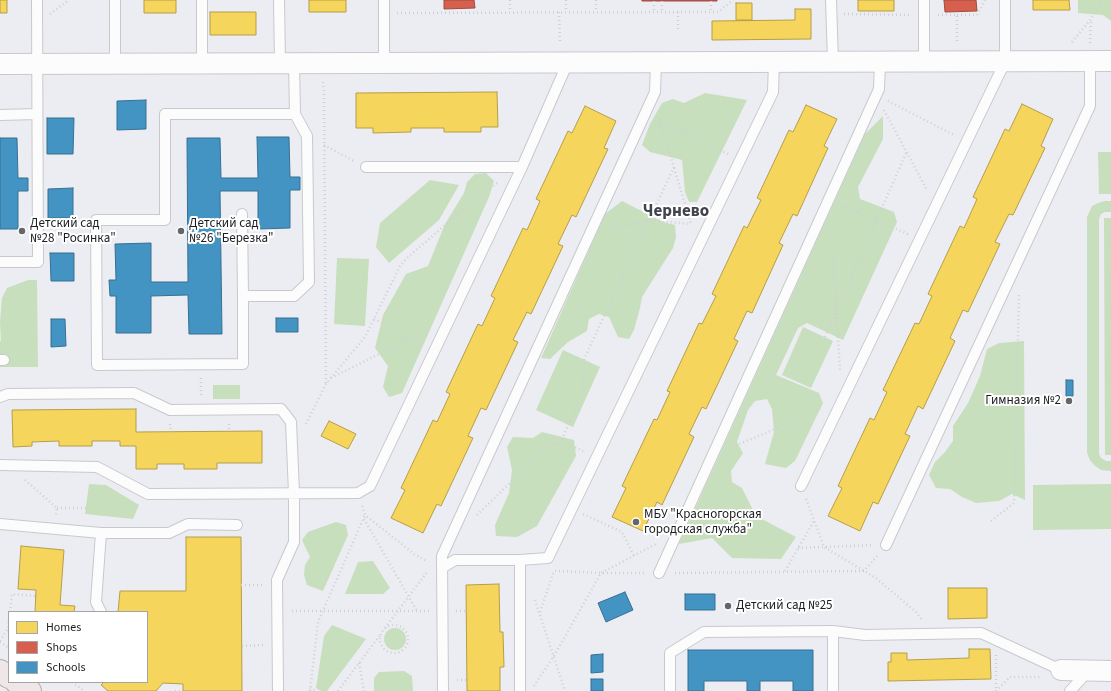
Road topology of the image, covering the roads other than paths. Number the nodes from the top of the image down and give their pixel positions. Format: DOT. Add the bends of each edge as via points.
graph roads {
  1 [pos="38,0"];
  2 [pos="115,0"];
  3 [pos="202,0"];
  4 [pos="279,0"];
  5 [pos="384,0"];
  6 [pos="831,0"];
  7 [pos="924,0"];
  8 [pos="1005,0"];
  9 [pos="564,54"];
  10 [pos="656,62"];
  11 [pos="774,62"];
  12 [pos="833,62"];
  13 [pos="880,62"];
  14 [pos="924,62"];
  15 [pos="1005,62"];
  16 [pos="1090,62"];
  17 [pos="1111,62"];
  18 [pos="38,63"];
  19 [pos="115,63"];
  20 [pos="202,63"];
  21 [pos="287,63"];
  22 [pos="384,63"];
  23 [pos="0,64"];
  24 [pos="37,114"];
  25 [pos="295,114"];
  26 [pos="0,115"];
  27 [pos="366,167"];
  28 [pos="522,167"];
  29 [pos="242,214"];
  30 [pos="0,262"];
  31 [pos="242,296"];
  32 [pos="0,397"];
  33 [pos="4,465"];
  34 [pos="801,486"];
  35 [pos="294,493"];
  36 [pos="0,524"];
  37 [pos="237,525"];
  38 [pos="101,533"];
  39 [pos="886,545"];
  40 [pos="520,560"];
  41 [pos="438,566"];
  42 [pos="659,573"];
  43 [pos="100,611"];
  44 [pos="833,632"];
  45 [pos="1061,670"];
  46 [pos="1082,671"];
  47 [pos="1111,671"];
  48 [pos="18,683"];
  49 [pos="30,691"];
  50 [pos="278,691"];
  51 [pos="443,691"];
  52 [pos="520,691"];
  53 [pos="670,691"];
  54 [pos="833,691"];
  55 [pos="1070,691"];
  1 -- 18 [label="lane"];
  2 -- 19 [label="lane"];
  3 -- 20 [label="lane"];
  4 -- 21 [label="lane"];
  5 -- 22 [label="lane"];
  6 -- 12 [label="lane"];
  7 -- 14 [label="lane"];
  8 -- 15 [label="lane"];
  9 -- 10 [label="street"];
  9 -- 22 [label="street"];
  9 -- 28 [label="lane"];
  10 -- 11 [label="street"];
  10 -- 41 [label="lane" via="656,92"];
  11 -- 12 [label="street"];
  11 -- 40 [label="lane" via="773,92 548,558"];
  12 -- 13 [label="street"];
  13 -- 14 [label="street"];
  13 -- 42 [label="lane" via="880,89"];
  14 -- 15 [label="street"];
  15 -- 16 [label="street"];
  15 -- 34 [label="lane"];
  16 -- 17 [label="street"];
  16 -- 39 [label="lane" via="1090,106"];
  18 -- 19 [label="street"];
  18 -- 23 [label="street"];
  18 -- 24 [label="lane"];
  19 -- 20 [label="street"];
  20 -- 21 [label="street"];
  21 -- 22 [label="street"];
  21 -- 25 [label="lane"];
  24 -- 26 [label="lane"];
  24 -- 30 [label="lane" via="38,262"];
  25 -- 31 [label="lane" via="307,136 309,282 294,296"];
  25 -- 31 [label="lane" via="165,114 165,220 96,220 97,365 242,364"];
  27 -- 28 [label="lane"];
  28 -- 35 [label="lane" via="370,486 358,493"];
  29 -- 31 [label="lane"];
  32 -- 35 [label="lane" via="8,394 134,394 170,410 281,409 291,422"];
  33 -- 35 [label="lane" via="97,467 148,494"];
  35 -- 50 [label="lane" via="294,542 277,580"];
  36 -- 38 [label="lane"];
  37 -- 38 [label="lane" via="188,524 169,533"];
  38 -- 43 [label="lane" via="96,602"];
  40 -- 41 [label="lane" via="455,560"];
  40 -- 52 [label="lane"];
  41 -- 51 [label="lane" via="443,611"];
  44 -- 45 [label="lane" via="981,633"];
  44 -- 53 [label="lane" via="704,632 670,653"];
  44 -- 54 [label="lane"];
  45 -- 46 [label="street"];
  46 -- 47 [label="street"];
  46 -- 55 [label="lane" via="1082,678"];
  48 -- 49 [label="main road"];
}
